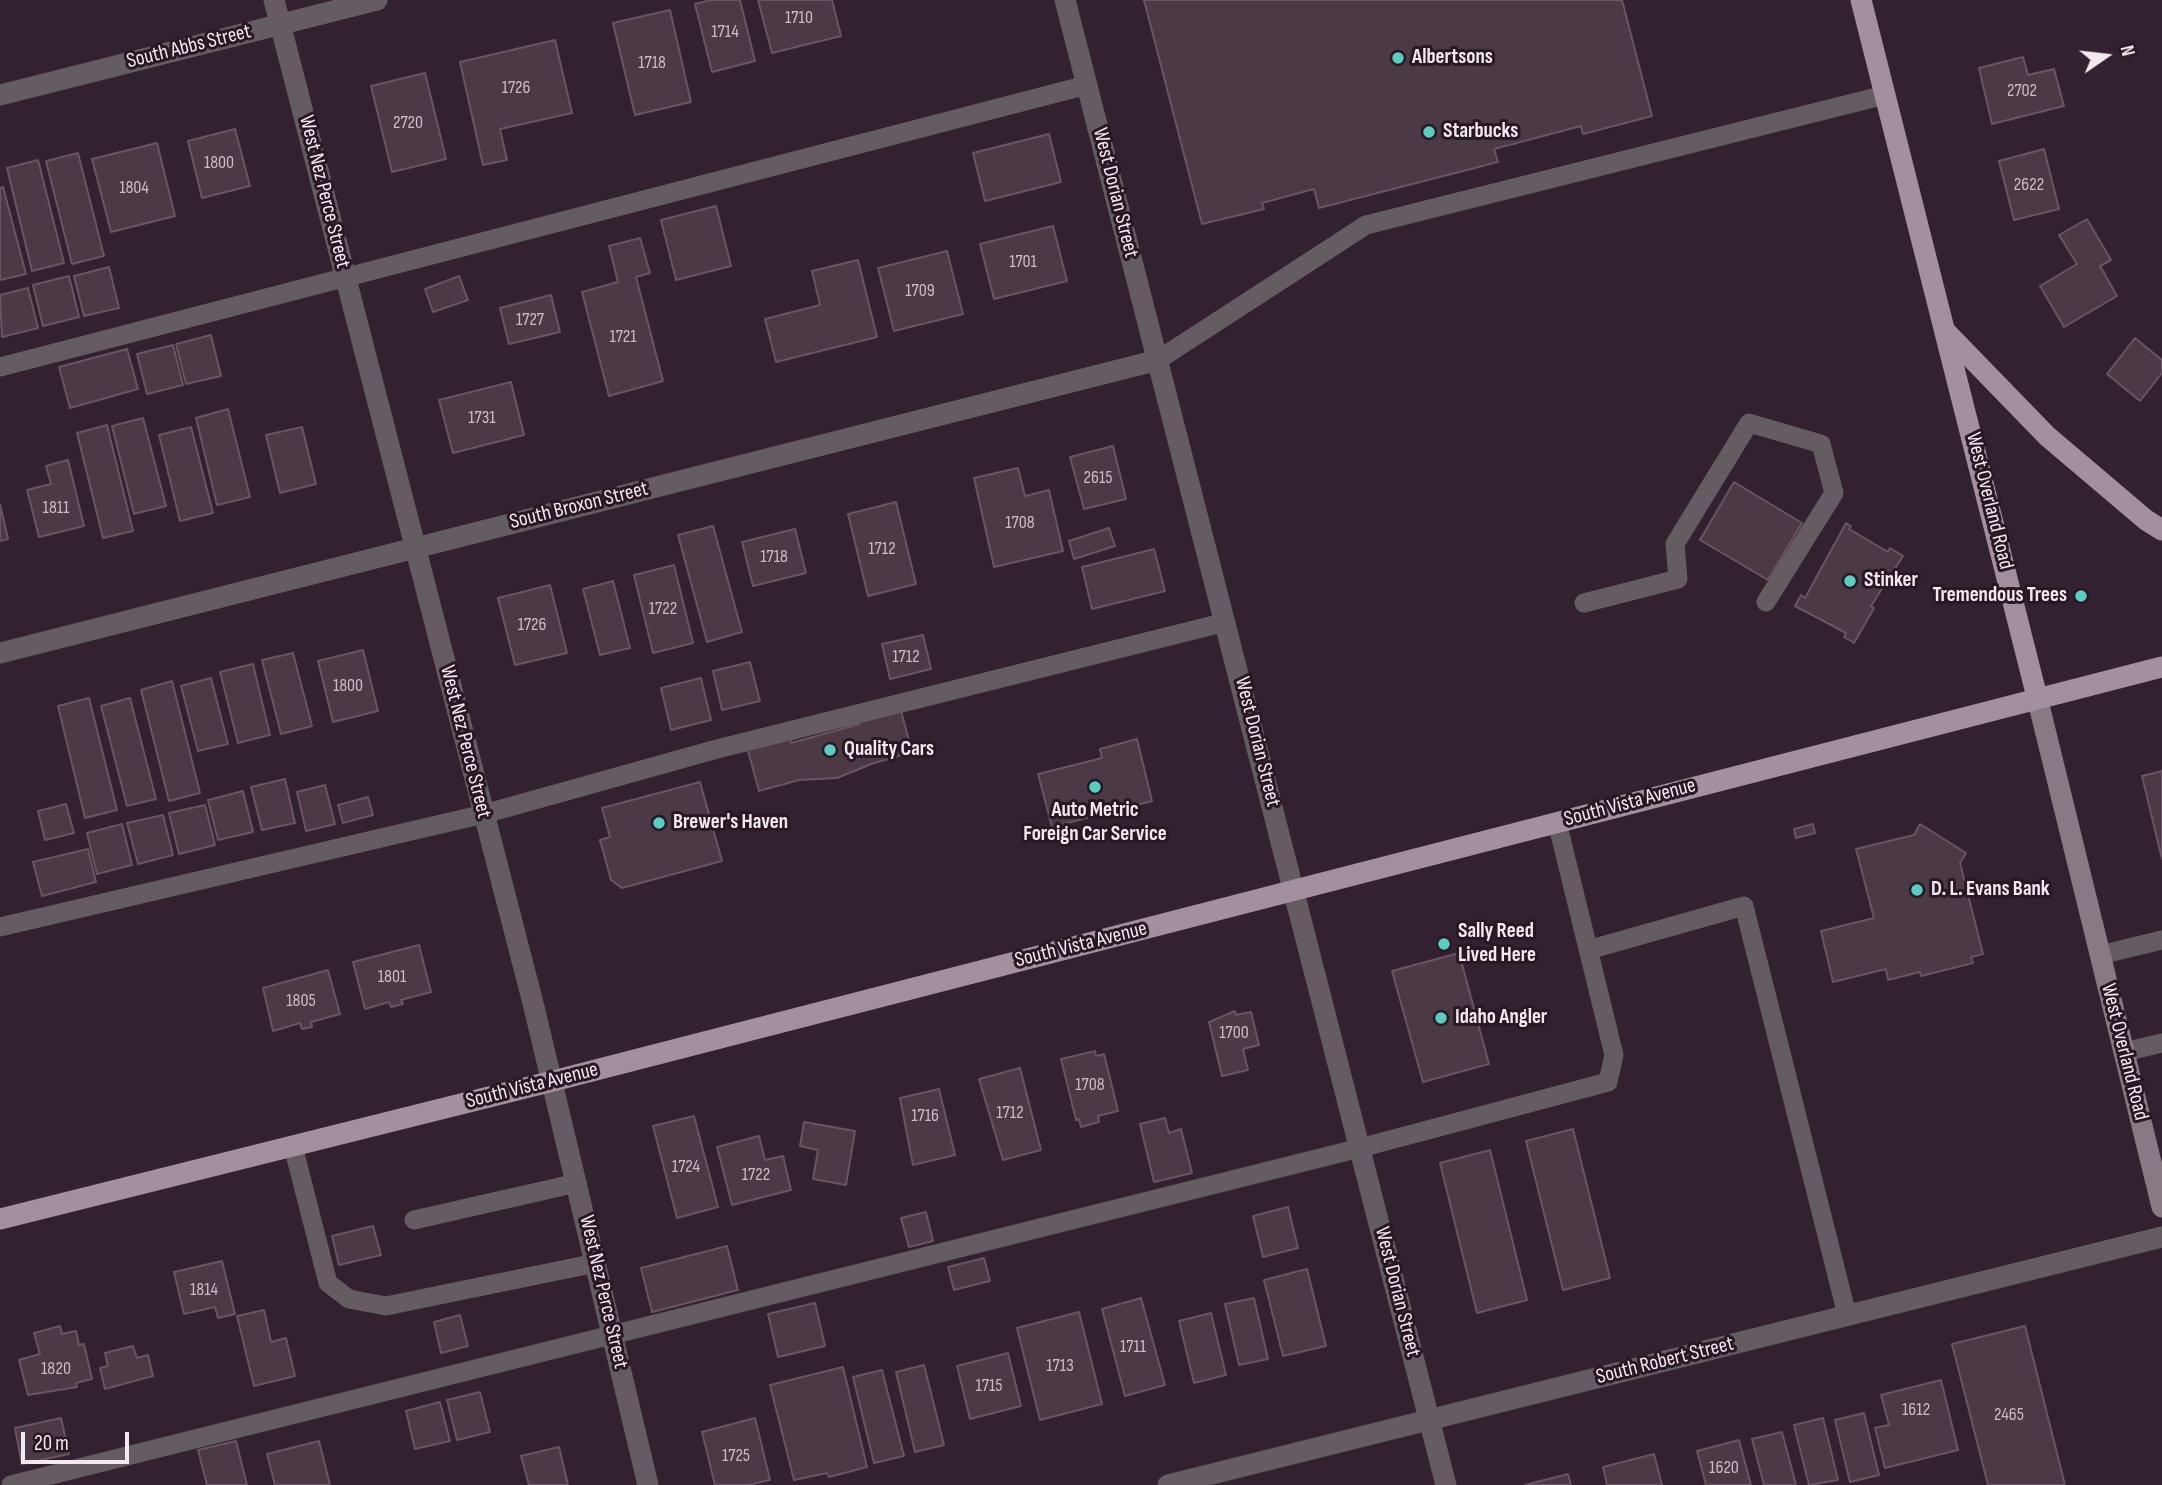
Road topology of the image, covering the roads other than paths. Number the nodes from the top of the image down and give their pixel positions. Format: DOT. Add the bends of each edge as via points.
graph roads {
  1 [pos="274,0"];
  2 [pos="377,0"];
  3 [pos="1065,0"];
  4 [pos="1861,0"];
  5 [pos="281,24"];
  6 [pos="1087,85"];
  7 [pos="0,95"];
  8 [pos="1885,95"];
  9 [pos="346,277"];
  10 [pos="1945,331"];
  11 [pos="1158,360"];
  12 [pos="0,367"];
  13 [pos="2162,530"];
  14 [pos="416,548"];
  15 [pos="1766,602"];
  16 [pos="1584,603"];
  17 [pos="1226,622"];
  18 [pos="0,653"];
  19 [pos="2162,667"];
  20 [pos="2036,697"];
  21 [pos="484,814"];
  22 [pos="1557,822"];
  23 [pos="1295,890"];
  24 [pos="0,927"];
  25 [pos="2162,940"];
  26 [pos="1588,950"];
  27 [pos="2100,955"];
  28 [pos="2162,1043"];
  29 [pos="2124,1052"];
  30 [pos="553,1081"];
  31 [pos="293,1146"];
  32 [pos="1360,1148"];
  33 [pos="577,1183"];
  34 [pos="2162,1207"];
  35 [pos="0,1219"];
  36 [pos="414,1220"];
  37 [pos="2162,1237"];
  38 [pos="596,1263"];
  39 [pos="1847,1315"];
  40 [pos="613,1336"];
  41 [pos="1430,1420"];
  42 [pos="11,1485"];
  43 [pos="649,1485"];
  44 [pos="1167,1485"];
  45 [pos="1446,1485"];
  1 -- 5 [label="street, West Nez Perce Street"];
  2 -- 5 [label="street, South Abbs Street"];
  3 -- 6 [label="street, West Dorian Street"];
  4 -- 8 [label="main road, West Overland Road"];
  5 -- 7 [label="street, South Abbs Street"];
  5 -- 9 [label="street, West Nez Perce Street"];
  6 -- 9 [label="lane"];
  6 -- 11 [label="street, West Dorian Street"];
  8 -- 10 [label="main road, West Overland Road"];
  8 -- 11 [label="lane" via="1366,225"];
  9 -- 12 [label="lane"];
  9 -- 14 [label="street, West Nez Perce Street"];
  10 -- 13 [label="main road" via="2047,436"];
  10 -- 20 [label="main road, West Overland Road"];
  11 -- 14 [label="street, South Broxon Street"];
  11 -- 17 [label="street, West Dorian Street"];
  14 -- 18 [label="street, South Broxon Street"];
  14 -- 21 [label="street, West Nez Perce Street"];
  15 -- 16 [label="lane" via="1834,492 1821,444 1749,423 1675,544 1678,579"];
  17 -- 21 [label="lane" via="717,749"];
  17 -- 23 [label="street, West Dorian Street"];
  19 -- 20 [label="main road, South Vista Avenue"];
  20 -- 22 [label="main road, South Vista Avenue"];
  20 -- 27 [label="street, West Overland Road"];
  21 -- 24 [label="lane"];
  21 -- 30 [label="street, West Nez Perce Street"];
  22 -- 23 [label="main road, South Vista Avenue"];
  22 -- 26 [label="lane"];
  23 -- 30 [label="main road, South Vista Avenue"];
  23 -- 32 [label="street, West Dorian Street"];
  25 -- 27 [label="lane"];
  26 -- 32 [label="lane" via="1614,1055 1608,1082"];
  26 -- 39 [label="lane" via="1744,906"];
  27 -- 29 [label="street, West Overland Road"];
  28 -- 29 [label="lane"];
  29 -- 34 [label="street, West Overland Road"];
  30 -- 31 [label="main road, South Vista Avenue"];
  30 -- 33 [label="street, West Nez Perce Street"];
  31 -- 35 [label="main road, South Vista Avenue"];
  31 -- 38 [label="lane" via="328,1283 349,1299 386,1306"];
  32 -- 40 [label="lane"];
  32 -- 41 [label="street, West Dorian Street"];
  33 -- 36 [label="lane"];
  33 -- 38 [label="street, West Nez Perce Street"];
  37 -- 39 [label="street, South Robert Street"];
  38 -- 40 [label="street, West Nez Perce Street"];
  39 -- 41 [label="street, South Robert Street"];
  40 -- 42 [label="lane"];
  40 -- 43 [label="street, West Nez Perce Street"];
  41 -- 44 [label="street, South Robert Street"];
  41 -- 45 [label="street, West Dorian Street"];
}
